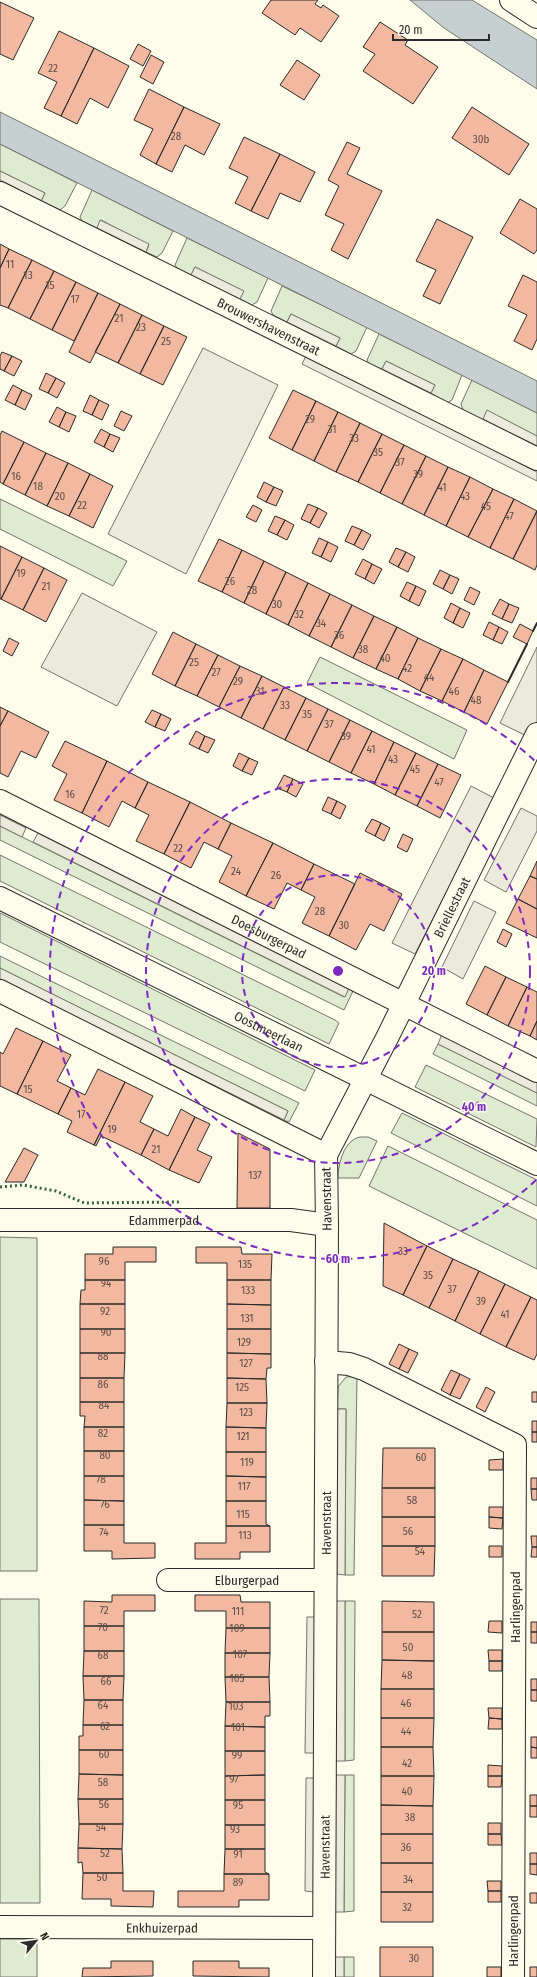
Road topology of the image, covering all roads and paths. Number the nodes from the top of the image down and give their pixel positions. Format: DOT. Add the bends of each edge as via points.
graph roads {
  1 [pos="511,0"];
  2 [pos="537,17"];
  3 [pos="0,194"];
  4 [pos="537,458"];
  5 [pos="537,734"];
  6 [pos="0,801"];
  7 [pos="0,898"];
  8 [pos="0,991"];
  9 [pos="403,1004"];
  10 [pos="537,1071"];
  11 [pos="365,1078"];
  12 [pos="326,1155"];
  13 [pos="537,1164"];
  14 [pos="0,1220"];
  15 [pos="327,1225"];
  16 [pos="326,1362"];
  17 [pos="168,1580"];
  18 [pos="326,1580"];
  19 [pos="0,1927"];
  20 [pos="324,1928"];
  21 [pos="324,1977"];
  22 [pos="513,1977"];
  1 -- 2 [label="street"];
  3 -- 4 [label="street, Brouwershavenstraat"];
  5 -- 9 [label="street, Briellestraat"];
  6 -- 9 [label="street, Doesburgerpad"];
  7 -- 11 [label="street, Oostmeerlaan"];
  8 -- 12 [label="street"];
  9 -- 10 [label="street, Doesburgerpad"];
  9 -- 11 [label="street, Briellestraat"];
  11 -- 12 [label="street, Havenstraat"];
  11 -- 13 [label="street, Oostmeerlaan"];
  12 -- 15 [label="street, Havenstraat"];
  14 -- 15 [label="street, Edammerpad" via="291,1220"];
  15 -- 16 [label="street, Havenstraat"];
  16 -- 18 [label="street, Havenstraat"];
  16 -- 22 [label="street, Harlingenpad" via="349,1364 364,1369 515,1445"];
  17 -- 18 [label="street, Elburgerpad"];
  18 -- 20 [label="street, Havenstraat"];
  19 -- 20 [label="street, Enkhuizerpad"];
  20 -- 21 [label="street, Havenstraat"];
}
